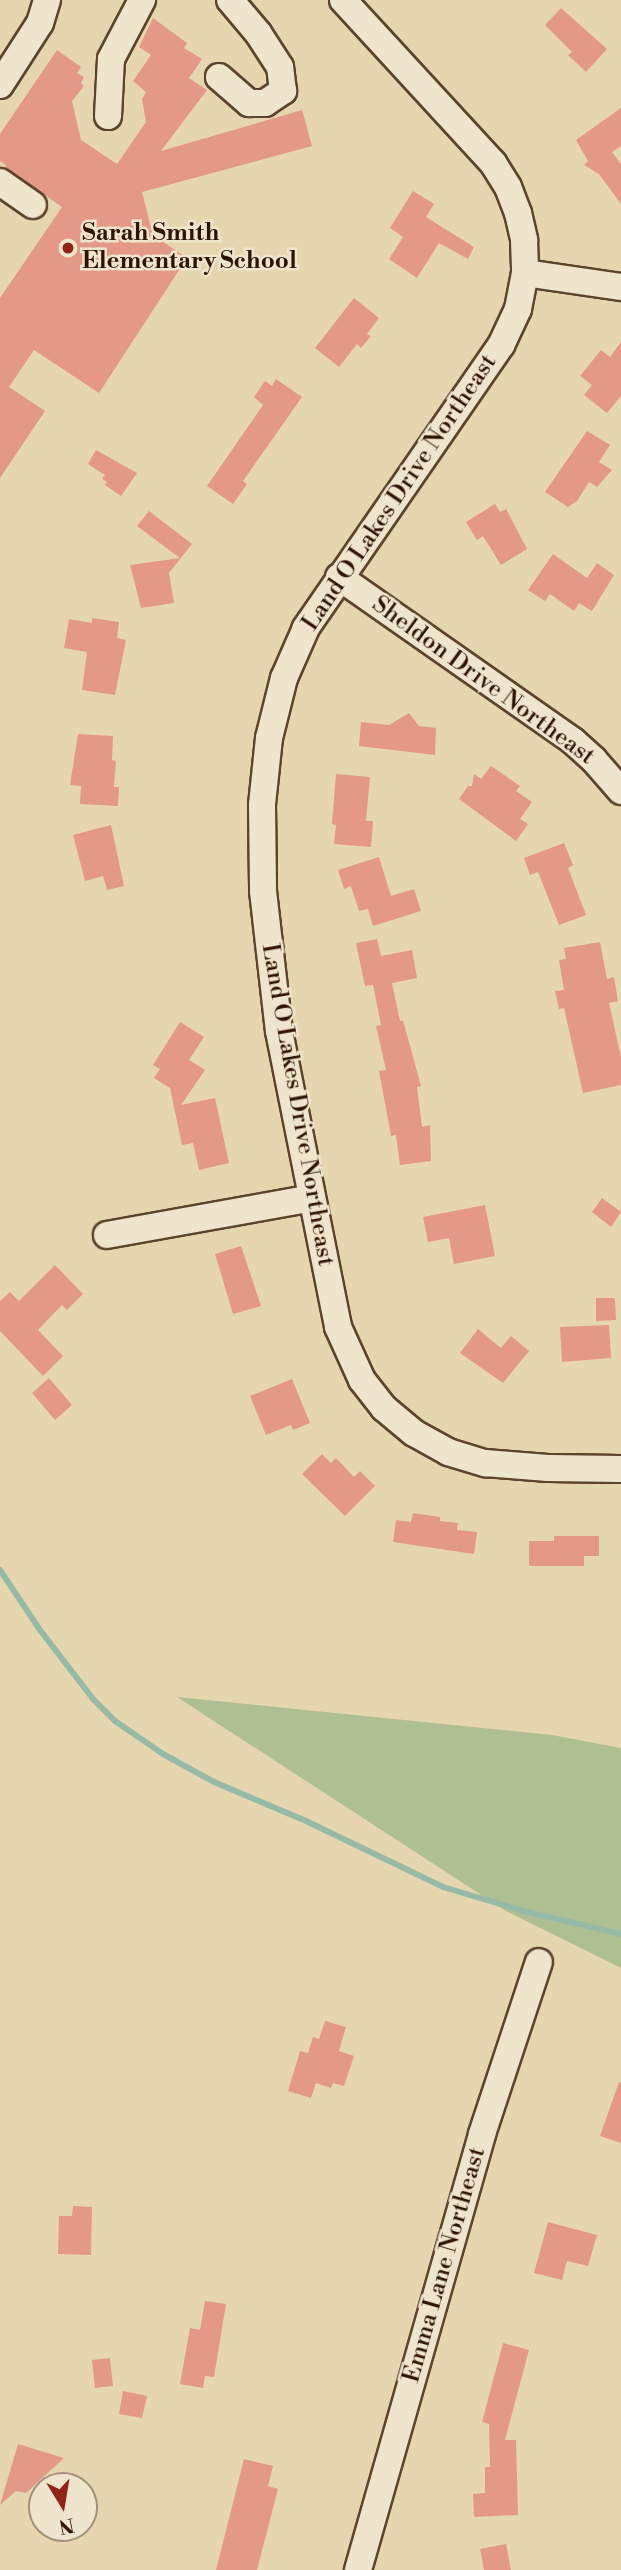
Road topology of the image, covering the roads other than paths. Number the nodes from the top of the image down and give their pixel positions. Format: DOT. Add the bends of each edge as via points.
graph roads {
  1 [pos="47,0"];
  2 [pos="142,0"];
  3 [pos="230,0"];
  4 [pos="343,0"];
  5 [pos="219,77"];
  6 [pos="0,85"];
  7 [pos="108,116"];
  8 [pos="0,182"];
  9 [pos="33,205"];
  10 [pos="525,273"];
  11 [pos="621,287"];
  12 [pos="339,576"];
  13 [pos="621,791"];
  14 [pos="312,1198"];
  15 [pos="107,1235"];
  16 [pos="621,1469"];
  17 [pos="539,1962"];
  18 [pos="358,2570"];
  1 -- 6 [label="street" via="40,23"];
  2 -- 7 [label="street" via="111,59"];
  3 -- 5 [label="street" via="280,67 284,91 265,103 249,103"];
  4 -- 10 [label="street, Land O Lakes Drive Northeast" via="493,163 518,213"];
  8 -- 9 [label="street"];
  10 -- 11 [label="street"];
  10 -- 12 [label="street, Land O Lakes Drive Northeast" via="518,309 501,345"];
  12 -- 13 [label="street, Sheldon Drive Northeast" via="572,741"];
  12 -- 14 [label="street, Land O Lakes Drive Northeast" via="306,628 284,678 269,738 262,805 270,971"];
  14 -- 15 [label="street"];
  14 -- 16 [label="street, Land O Lakes Drive Northeast" via="338,1327 362,1380 384,1408 414,1433 448,1452 485,1463"];
  17 -- 18 [label="street, Emma Lane Northeast" via="482,2134"];
}
